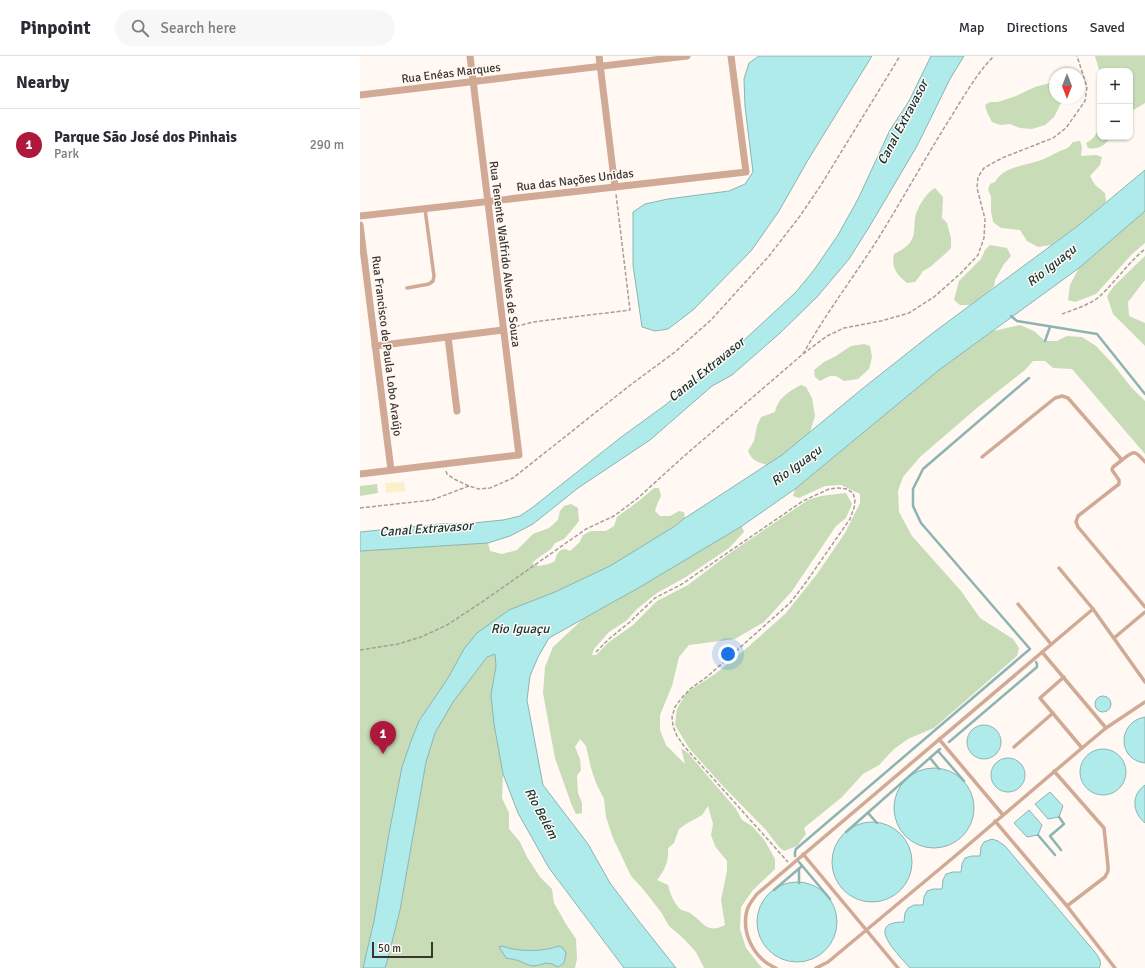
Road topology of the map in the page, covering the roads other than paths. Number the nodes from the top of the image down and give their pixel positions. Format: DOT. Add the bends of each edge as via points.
graph roads {
  1 [pos="470,56"];
  2 [pos="599,56"];
  3 [pos="687,56"];
  4 [pos="731,56"];
  5 [pos="600,67"];
  6 [pos="472,82"];
  7 [pos="360,96"];
  8 [pos="615,187"];
  9 [pos="487,202"];
  10 [pos="425,209"];
  11 [pos="360,216"];
  12 [pos="360,225"];
  13 [pos="408,288"];
  14 [pos="503,330"];
  15 [pos="448,337"];
  16 [pos="376,346"];
  17 [pos="457,411"];
  18 [pos="982,457"];
  19 [pos="1122,460"];
  20 [pos="1145,462"];
  21 [pos="391,470"];
  22 [pos="360,474"];
  23 [pos="1059,568"];
  24 [pos="1018,604"];
  25 [pos="1145,607"];
  26 [pos="1092,609"];
  27 [pos="1145,612"];
  28 [pos="1114,638"];
  29 [pos="1051,644"];
  30 [pos="1042,652"];
  31 [pos="1064,677"];
  32 [pos="1145,682"];
  33 [pos="1145,702"];
  34 [pos="1053,713"];
  35 [pos="1106,728"];
  36 [pos="939,739"];
  37 [pos="1014,747"];
  38 [pos="1082,748"];
  39 [pos="1054,771"];
  40 [pos="1003,815"];
  41 [pos="995,821"];
  42 [pos="803,854"];
  43 [pos="1067,906"];
  44 [pos="866,930"];
  45 [pos="776,968"];
  46 [pos="816,968"];
  47 [pos="898,968"];
  48 [pos="1115,968"];
  1 -- 6 [label="street, Rua Tenente Walfrido Alves de Souza"];
  2 -- 5 [label="street"];
  3 -- 5 [label="street, Rua Enéas Marques"];
  4 -- 8 [label="street, Rua das Nações Unidas" via="746,172"];
  5 -- 6 [label="street, Rua Enéas Marques"];
  5 -- 8 [label="street"];
  6 -- 7 [label="street, Rua Enéas Marques"];
  6 -- 9 [label="street, Rua Tenente Walfrido Alves de Souza"];
  8 -- 9 [label="street, Rua das Nações Unidas"];
  9 -- 10 [label="street, Rua das Nações Unidas"];
  9 -- 14 [label="street, Rua Tenente Walfrido Alves de Souza"];
  10 -- 11 [label="street, Rua das Nações Unidas"];
  10 -- 13 [label="lane" via="433,281"];
  12 -- 16 [label="street, Rua Francisco de Paula Lobo Araújo"];
  14 -- 15 [label="street"];
  14 -- 21 [label="street, Rua Tenente Walfrido Alves de Souza" via="518,455"];
  15 -- 16 [label="street"];
  15 -- 17 [label="street"];
  16 -- 21 [label="street, Rua Francisco de Paula Lobo Araújo"];
  18 -- 19 [label="lane" via="1056,398 1062,396 1068,398"];
  19 -- 20 [label="lane" via="1135,452"];
  19 -- 25 [label="lane" via="1112,470 1119,484 1078,516 1076,522"];
  21 -- 22 [label="street"];
  23 -- 26 [label="lane"];
  24 -- 29 [label="lane"];
  26 -- 28 [label="lane"];
  26 -- 29 [label="lane"];
  27 -- 28 [label="lane"];
  28 -- 32 [label="lane"];
  29 -- 30 [label="lane"];
  30 -- 31 [label="lane"];
  30 -- 36 [label="lane"];
  31 -- 34 [label="lane" via="1040,698"];
  31 -- 35 [label="lane"];
  33 -- 35 [label="lane"];
  34 -- 37 [label="lane"];
  34 -- 38 [label="lane"];
  35 -- 38 [label="lane"];
  36 -- 40 [label="lane"];
  36 -- 42 [label="lane"];
  38 -- 39 [label="lane"];
  39 -- 40 [label="lane"];
  39 -- 43 [label="lane" via="1104,828 1108,866 1108,872 1104,877"];
  40 -- 41 [label="lane"];
  41 -- 43 [label="lane"];
  41 -- 44 [label="lane"];
  42 -- 44 [label="lane"];
  42 -- 45 [label="lane" via="757,894 747,911 750,943 763,960"];
  43 -- 48 [label="lane"];
  44 -- 46 [label="lane" via="828,962"];
  44 -- 47 [label="lane"];
}
